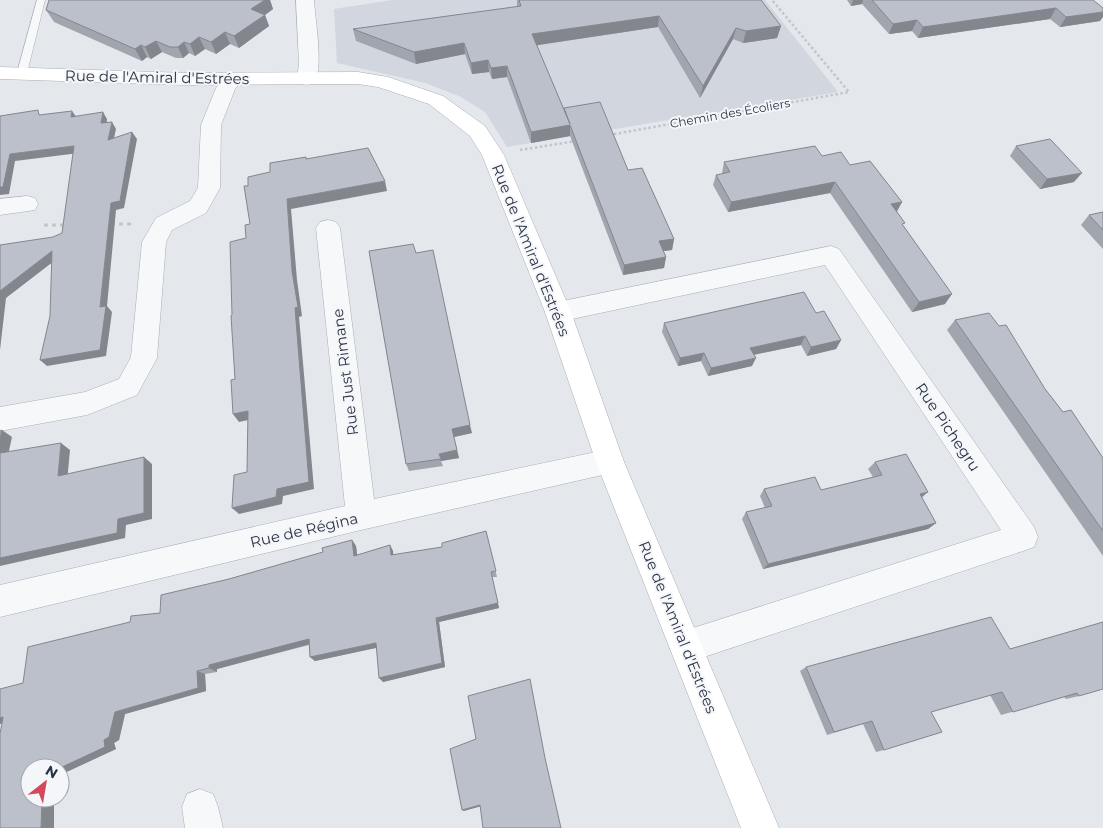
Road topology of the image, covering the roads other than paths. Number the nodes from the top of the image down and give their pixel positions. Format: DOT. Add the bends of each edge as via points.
graph roads {
  1 [pos="41,0"];
  2 [pos="305,0"];
  3 [pos="0,73"];
  4 [pos="22,73"];
  5 [pos="234,79"];
  6 [pos="307,79"];
  7 [pos="27,204"];
  8 [pos="0,207"];
  9 [pos="328,228"];
  10 [pos="558,312"];
  11 [pos="0,418"];
  12 [pos="610,462"];
  13 [pos="361,516"];
  14 [pos="0,601"];
  15 [pos="686,646"];
  16 [pos="760,828"];
  1 -- 4 [label="lane"];
  2 -- 6 [label="street"];
  3 -- 4 [label="street, Rue de l'Amiral d'Estrées"];
  4 -- 5 [label="street, Rue de l'Amiral d'Estrées"];
  5 -- 6 [label="street, Rue de l'Amiral d'Estrées"];
  5 -- 11 [label="street" via="226,88 212,125 209,188 198,207 164,224 154,242 144,358 128,387 87,404"];
  6 -- 10 [label="street, Rue de l'Amiral d'Estrées" via="381,81 436,100 478,131 492,155"];
  7 -- 8 [label="street"];
  9 -- 13 [label="street, Rue Just Rimane"];
  10 -- 12 [label="street, Rue de l'Amiral d'Estrées"];
  10 -- 15 [label="street, Rue Pichegru" via="831,255 1023,537"];
  12 -- 13 [label="street, Rue de Régina"];
  12 -- 15 [label="street, Rue de l'Amiral d'Estrées"];
  13 -- 14 [label="street, Rue de Régina"];
  15 -- 16 [label="street, Rue de l'Amiral d'Estrées"];
}
